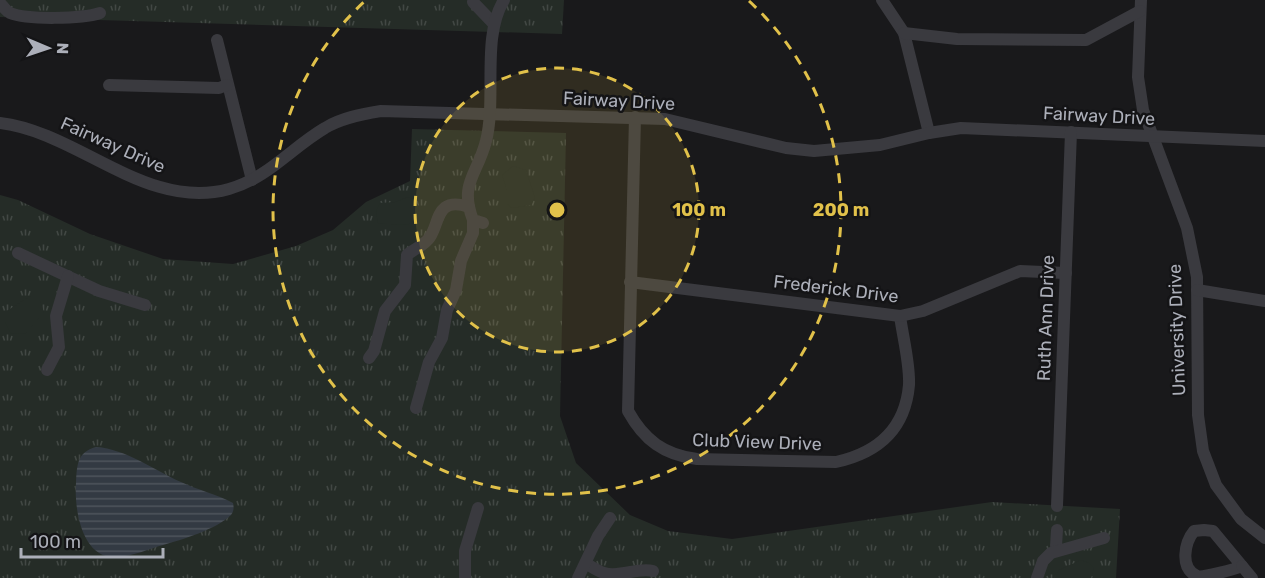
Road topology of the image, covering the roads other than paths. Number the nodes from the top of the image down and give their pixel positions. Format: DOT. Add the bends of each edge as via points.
graph roads {
  1 [pos="504,0"];
  2 [pos="882,0"];
  3 [pos="472,2"];
  4 [pos="0,3"];
  5 [pos="1141,5"];
  6 [pos="100,13"];
  7 [pos="494,24"];
  8 [pos="904,33"];
  9 [pos="217,40"];
  10 [pos="109,85"];
  11 [pos="227,85"];
  12 [pos="490,114"];
  13 [pos="635,117"];
  14 [pos="0,123"];
  15 [pos="1071,132"];
  16 [pos="928,133"];
  17 [pos="1154,138"];
  18 [pos="1265,141"];
  19 [pos="252,180"];
  20 [pos="469,207"];
  21 [pos="18,254"];
  22 [pos="1066,273"];
  23 [pos="68,276"];
  24 [pos="630,282"];
  25 [pos="1197,290"];
  26 [pos="1265,302"];
  27 [pos="145,305"];
  28 [pos="900,316"];
  29 [pos="369,358"];
  30 [pos="47,370"];
  31 [pos="416,408"];
  32 [pos="1057,506"];
  33 [pos="478,508"];
  34 [pos="610,518"];
  35 [pos="1057,530"];
  36 [pos="1104,538"];
  37 [pos="1265,538"];
  38 [pos="1057,549"];
  39 [pos="1041,550"];
  40 [pos="587,564"];
  41 [pos="1242,566"];
  42 [pos="653,571"];
  43 [pos="465,578"];
  44 [pos="578,578"];
  45 [pos="1037,578"];
  46 [pos="1252,578"];
  1 -- 7 [label="street"];
  2 -- 8 [label="street"];
  3 -- 7 [label="street"];
  4 -- 6 [label="street" via="9,13 26,15 83,19"];
  5 -- 8 [label="street" via="1086,40 957,39"];
  5 -- 17 [label="street, University Drive" via="1138,77 1143,110"];
  7 -- 12 [label="street"];
  8 -- 16 [label="street"];
  9 -- 11 [label="street"];
  10 -- 11 [label="street"];
  11 -- 19 [label="street"];
  12 -- 13 [label="street, Fairway Drive"];
  12 -- 19 [label="street, Fairway Drive" via="381,111 355,115 327,126"];
  12 -- 20 [label="street" via="485,143 466,190"];
  13 -- 16 [label="street, Fairway Drive" via="666,119 814,151 880,145"];
  13 -- 24 [label="street, Club View Drive"];
  14 -- 19 [label="street, Fairway Drive" via="43,134 164,188 208,192"];
  15 -- 16 [label="street, Fairway Drive" via="961,128"];
  15 -- 17 [label="street, Fairway Drive"];
  15 -- 22 [label="street, Ruth Ann Drive"];
  17 -- 18 [label="street, Fairway Drive"];
  17 -- 25 [label="street, University Drive" via="1187,228"];
  20 -- 29 [label="street" via="455,205 443,210 437,215 428,240 403,255 405,285 385,311"];
  20 -- 31 [label="street" via="478,222 461,261 442,338 429,362"];
  21 -- 23 [label="street"];
  22 -- 28 [label="street, Frederick Drive" via="1020,271 923,311"];
  22 -- 32 [label="street, Ruth Ann Drive"];
  23 -- 27 [label="street" via="99,291"];
  23 -- 30 [label="street" via="56,316 59,347"];
  24 -- 28 [label="street, Frederick Drive"];
  24 -- 28 [label="street, Club View Drive" via="628,411 654,445 676,457 836,462 875,448 892,432 909,385"];
  25 -- 26 [label="street"];
  25 -- 37 [label="street, University Drive" via="1198,415 1203,451 1216,486 1241,519"];
  33 -- 43 [label="street" via="465,551"];
  34 -- 40 [label="street"];
  35 -- 38 [label="street"];
  36 -- 38 [label="street"];
  38 -- 39 [label="street"];
  38 -- 45 [label="street" via="1043,561"];
  40 -- 42 [label="street" via="613,574"];
  40 -- 44 [label="street"];
  41 -- 41 [label="street" via="1213,531 1194,531 1188,539 1185,555 1196,576 1204,578"];
  41 -- 46 [label="street"];
}
